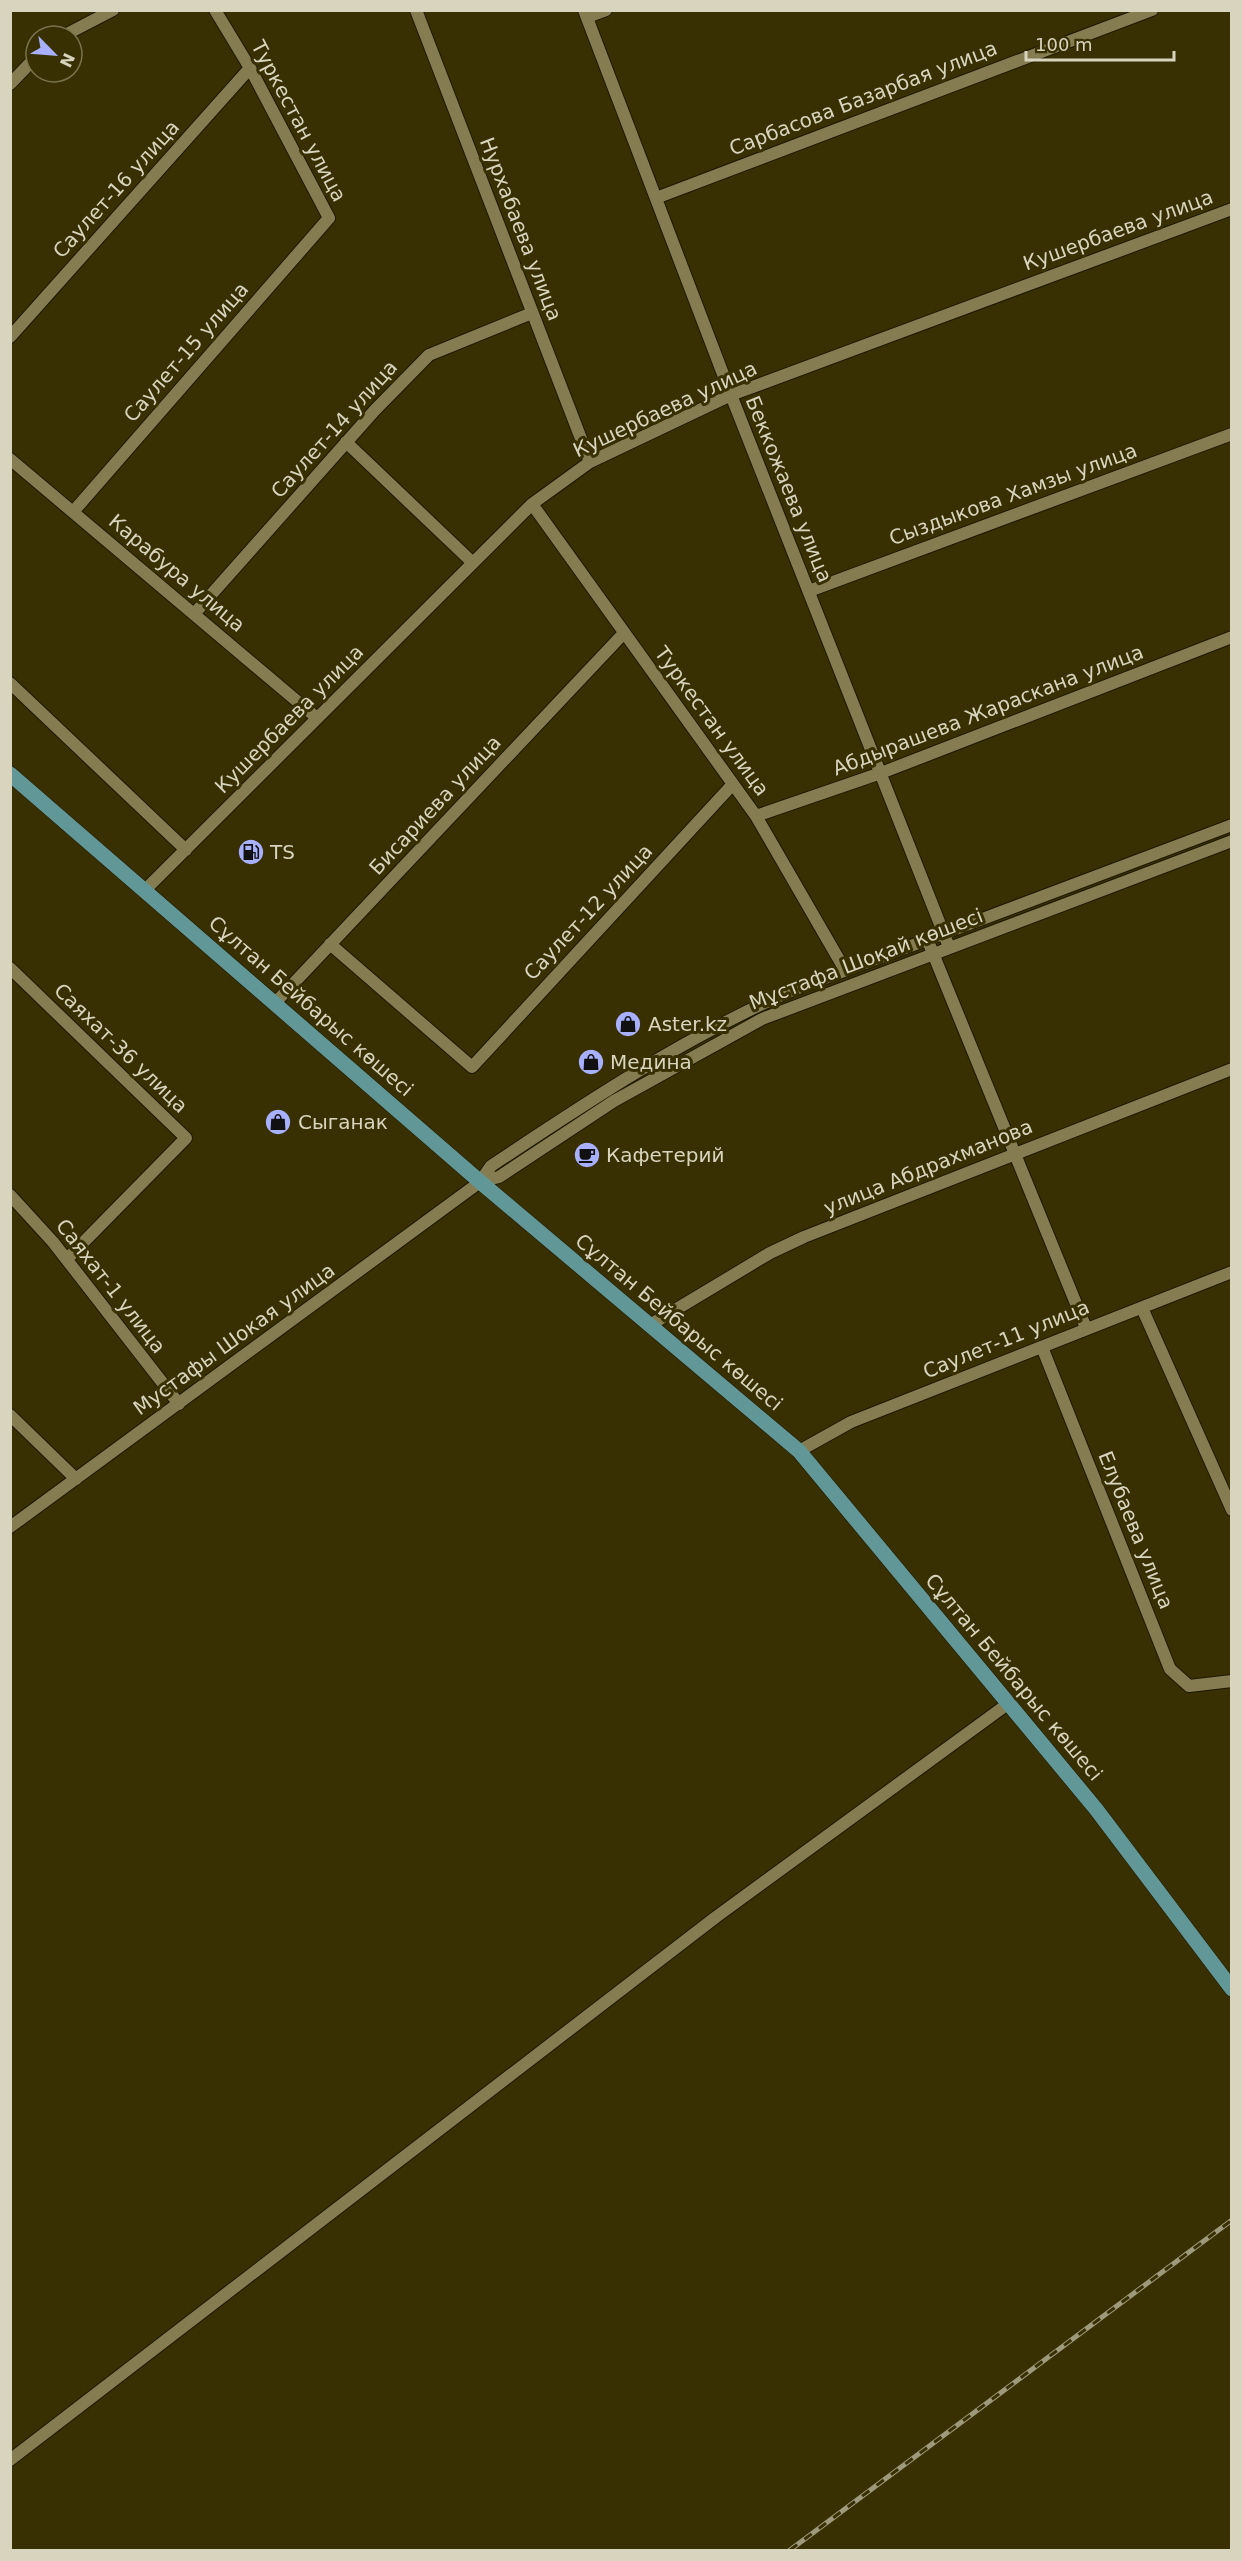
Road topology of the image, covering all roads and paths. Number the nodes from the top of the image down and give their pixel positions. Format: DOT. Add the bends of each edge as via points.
graph roads {
  1 [pos="113,10"];
  2 [pos="215,10"];
  3 [pos="416,10"];
  4 [pos="606,10"];
  5 [pos="1152,10"];
  6 [pos="586,14"];
  7 [pos="84,25"];
  8 [pos="250,68"];
  9 [pos="24,69"];
  10 [pos="10,84"];
  11 [pos="656,198"];
  12 [pos="1232,209"];
  13 [pos="329,218"];
  14 [pos="532,313"];
  15 [pos="10,337"];
  16 [pos="731,395"];
  17 [pos="1232,434"];
  18 [pos="346,442"];
  19 [pos="10,459"];
  20 [pos="590,462"];
  21 [pos="532,504"];
  22 [pos="73,512"];
  23 [pos="473,562"];
  24 [pos="809,591"];
  25 [pos="194,614"];
  26 [pos="624,633"];
  27 [pos="1232,637"];
  28 [pos="10,683"];
  29 [pos="317,718"];
  30 [pos="881,773"];
  31 [pos="10,774"];
  32 [pos="733,784"];
  33 [pos="756,816"];
  34 [pos="1232,825"];
  35 [pos="1232,841"];
  36 [pos="186,850"];
  37 [pos="146,889"];
  38 [pos="944,933"];
  39 [pos="928,939"];
  40 [pos="330,944"];
  41 [pos="949,946"];
  42 [pos="932,953"];
  43 [pos="10,968"];
  44 [pos="845,970"];
  45 [pos="275,1003"];
  46 [pos="1232,1069"];
  47 [pos="1012,1154"];
  48 [pos="480,1182"];
  49 [pos="10,1195"];
  50 [pos="67,1259"];
  51 [pos="1232,1272"];
  52 [pos="1142,1308"];
  53 [pos="650,1325"];
  54 [pos="1086,1328"];
  55 [pos="1042,1347"];
  56 [pos="178,1404"];
  57 [pos="10,1415"];
  58 [pos="799,1450"];
  59 [pos="76,1479"];
  60 [pos="1232,1510"];
  61 [pos="10,1527"];
  62 [pos="1229,1682"];
  63 [pos="1009,1703"];
  64 [pos="1232,1989"];
  65 [pos="10,2460"];
  1 -- 7 [label="street"];
  2 -- 8 [label="street, Туркестан улица"];
  3 -- 14 [label="street, Нурхабаева улица"];
  4 -- 6 [label="street"];
  5 -- 11 [label="street, Сарбасова Базарбая улица"];
  6 -- 11 [label="street, Беккожаева улица"];
  8 -- 13 [label="street, Туркестан улица"];
  8 -- 15 [label="street, Саулет-16 улица"];
  9 -- 10 [label="street"];
  11 -- 16 [label="street, Беккожаева улица"];
  12 -- 16 [label="street, Кушербаева улица"];
  13 -- 22 [label="street, Саулет-15 улица"];
  14 -- 18 [label="street, Саулет-14 улица" via="429,355"];
  14 -- 20 [label="street, Нурхабаева улица"];
  16 -- 20 [label="street, Кушербаева улица"];
  16 -- 24 [label="street, Беккожаева улица"];
  17 -- 24 [label="street, Сыздыкова Хамзы улица"];
  18 -- 23 [label="street"];
  18 -- 25 [label="street, Саулет-14 улица"];
  19 -- 22 [label="street, Карабура улица"];
  20 -- 21 [label="street, Кушербаева улица"];
  21 -- 23 [label="street, Кушербаева улица"];
  21 -- 26 [label="street, Туркестан улица"];
  22 -- 25 [label="street, Карабура улица"];
  23 -- 29 [label="street, Кушербаева улица"];
  24 -- 30 [label="street, Беккожаева улица"];
  25 -- 29 [label="street, Карабура улица"];
  26 -- 32 [label="street, Туркестан улица"];
  26 -- 40 [label="street, Бисариева улица"];
  27 -- 30 [label="street, Абдырашева Жараскана улица"];
  28 -- 36 [label="street"];
  29 -- 36 [label="street, Кушербаева улица"];
  30 -- 33 [label="street, Абдырашева Жараскана улица"];
  30 -- 38 [label="street, Беккожаева улица"];
  31 -- 37 [label="main road, Сұлтан Бейбарыс көшесі"];
  32 -- 33 [label="street, Туркестан улица"];
  32 -- 40 [label="street, Саулет-12 улица" via="472,1067"];
  33 -- 44 [label="street, Туркестан улица"];
  34 -- 38 [label="street, Мұстафа Шоқай көшесі"];
  35 -- 41 [label="street, Мұстафа Шоқай көшесі"];
  36 -- 37 [label="street, Кушербаева улица"];
  37 -- 45 [label="main road, Сұлтан Бейбарыс көшесі"];
  38 -- 39 [label="street, Мұстафа Шоқай көшесі"];
  38 -- 41 [label="street, Беккожаева улица"];
  39 -- 42 [label="street"];
  39 -- 44 [label="street, Мұстафа Шоқай көшесі"];
  40 -- 45 [label="street, Бисариева улица"];
  41 -- 42 [label="street, Мұстафа Шоқай көшесі"];
  42 -- 47 [label="street"];
  42 -- 48 [label="street, Мұстафа Шоқай көшесі" via="762,1019 614,1101 499,1177"];
  43 -- 50 [label="street, Саяхат-36 улица" via="186,1138"];
  44 -- 48 [label="street, Мұстафа Шоқай көшесі" via="756,1006 607,1089 491,1166"];
  45 -- 48 [label="main road, Сұлтан Бейбарыс көшесі"];
  46 -- 47 [label="street, улица Абдрахманова"];
  47 -- 53 [label="street, улица Абдрахманова" via="770,1252"];
  47 -- 54 [label="street"];
  48 -- 53 [label="main road, Сұлтан Бейбарыс көшесі"];
  48 -- 56 [label="street, Мустафы Шокая улица"];
  49 -- 50 [label="street, Саяхат-1 улица"];
  50 -- 56 [label="street, Саяхат-1 улица"];
  51 -- 52 [label="street, Саулет-11 улица"];
  52 -- 54 [label="street, Саулет-11 улица"];
  52 -- 60 [label="street"];
  53 -- 58 [label="main road, Сұлтан Бейбарыс көшесі"];
  54 -- 55 [label="street, Саулет-11 улица"];
  55 -- 58 [label="street, Саулет-11 улица" via="851,1422"];
  55 -- 62 [label="street, Елубаева улица" via="1170,1669 1189,1686"];
  56 -- 59 [label="street, Мустафы Шокая улица"];
  57 -- 59 [label="street"];
  58 -- 63 [label="main road, Сұлтан Бейбарыс көшесі"];
  59 -- 61 [label="street, Мустафы Шокая улица"];
  63 -- 64 [label="main road, Сұлтан Бейбарыс көшесі" via="1096,1809"];
  63 -- 65 [label="street" via="716,1917"];
}
